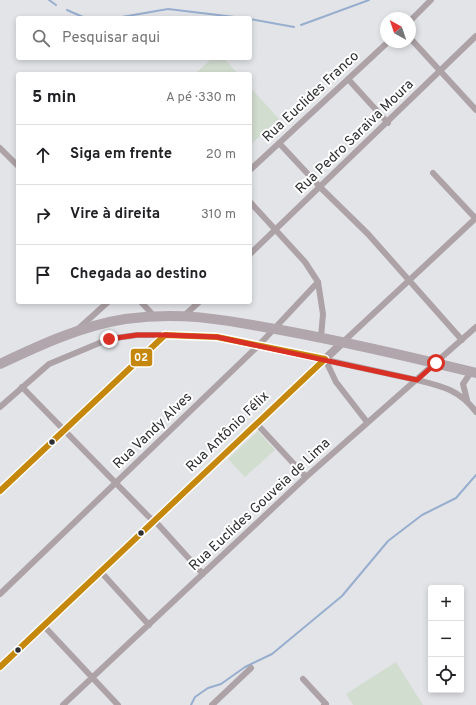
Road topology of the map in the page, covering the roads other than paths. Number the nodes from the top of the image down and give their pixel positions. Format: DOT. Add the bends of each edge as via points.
graph roads {
  1 [pos="431,0"];
  2 [pos="416,15"];
  3 [pos="476,36"];
  4 [pos="416,45"];
  5 [pos="381,48"];
  6 [pos="440,71"];
  7 [pos="348,78"];
  8 [pos="476,110"];
  9 [pos="388,122"];
  10 [pos="279,143"];
  11 [pos="0,148"];
  12 [pos="16,164"];
  13 [pos="252,168"];
  14 [pos="433,174"];
  15 [pos="320,187"];
  16 [pos="252,204"];
  17 [pos="476,219"];
  18 [pos="275,230"];
  19 [pos="252,252"];
  20 [pos="409,281"];
  21 [pos="318,282"];
  22 [pos="106,304"];
  23 [pos="143,304"];
  24 [pos="197,304"];
  25 [pos="185,315"];
  26 [pos="154,316"];
  27 [pos="476,327"];
  28 [pos="276,329"];
  29 [pos="74,332"];
  30 [pos="165,335"];
  31 [pos="321,337"];
  32 [pos="462,340"];
  33 [pos="343,342"];
  34 [pos="258,346"];
  35 [pos="325,359"];
  36 [pos="436,363"];
  37 [pos="0,364"];
  38 [pos="474,372"];
  39 [pos="417,380"];
  40 [pos="22,387"];
  41 [pos="467,400"];
  42 [pos="0,407"];
  43 [pos="476,412"];
  44 [pos="367,422"];
  45 [pos="256,423"];
  46 [pos="63,431"];
  47 [pos="306,477"];
  48 [pos="116,483"];
  49 [pos="0,491"];
  50 [pos="155,520"];
  51 [pos="101,572"];
  52 [pos="203,574"];
  53 [pos="0,594"];
  54 [pos="149,625"];
  55 [pos="43,626"];
  56 [pos="0,667"];
  57 [pos="251,668"];
  58 [pos="93,678"];
  59 [pos="303,679"];
  60 [pos="325,704"];
  61 [pos="64,705"];
  62 [pos="118,705"];
  63 [pos="212,705"];
  1 -- 2 [label="street"];
  3 -- 6 [label="street, Rua Pedro Saraiva Moura"];
  4 -- 6 [label="street"];
  5 -- 7 [label="street, Rua Euclides Franco"];
  6 -- 8 [label="street"];
  6 -- 9 [label="street, Rua Pedro Saraiva Moura"];
  7 -- 9 [label="street"];
  7 -- 10 [label="street, Rua Euclides Franco"];
  9 -- 15 [label="street, Rua Pedro Saraiva Moura"];
  10 -- 13 [label="street, Rua Euclides Franco"];
  10 -- 15 [label="street"];
  11 -- 12 [label="street"];
  14 -- 17 [label="street"];
  15 -- 18 [label="street, Rua Pedro Saraiva Moura"];
  15 -- 20 [label="street" via="368,234"];
  16 -- 18 [label="street"];
  17 -- 20 [label="street, Rua Antônio Félix"];
  18 -- 19 [label="street, Rua Pedro Saraiva Moura"];
  18 -- 21 [label="street" via="305,262"];
  20 -- 32 [label="street"];
  20 -- 33 [label="street, Rua Antônio Félix"];
  21 -- 28 [label="street, Rua Vandy Alves"];
  21 -- 31 [label="street" via="323,314"];
  22 -- 29 [label="street"];
  23 -- 26 [label="street"];
  24 -- 25 [label="street"];
  25 -- 26 [label="highway"];
  25 -- 28 [label="highway" via="244,322"];
  26 -- 29 [label="highway" via="118,321"];
  27 -- 32 [label="street, Rua Euclides Gouveia de Lima"];
  28 -- 31 [label="highway"];
  28 -- 34 [label="street, Rua Vandy Alves"];
  29 -- 37 [label="highway"];
  30 -- 34 [label="street" via="217,337"];
  30 -- 40 [label="street" via="109,339 49,364"];
  30 -- 46 [label="street"];
  31 -- 33 [label="highway"];
  32 -- 36 [label="street, Rua Euclides Gouveia de Lima"];
  33 -- 35 [label="main road, Rua Antônio Félix"];
  33 -- 36 [label="highway"];
  34 -- 35 [label="street"];
  34 -- 48 [label="street, Rua Vandy Alves"];
  35 -- 39 [label="street"];
  35 -- 44 [label="street" via="336,382"];
  35 -- 45 [label="main road, Rua Antônio Félix"];
  36 -- 38 [label="highway"];
  36 -- 39 [label="street, Rua Euclides Gouveia de Lima"];
  38 -- 41 [label="street" via="464,384"];
  39 -- 41 [label="street" via="445,387"];
  39 -- 44 [label="street, Rua Euclides Gouveia de Lima"];
  40 -- 42 [label="street"];
  40 -- 46 [label="street"];
  41 -- 43 [label="street"];
  44 -- 47 [label="street, Rua Euclides Gouveia de Lima"];
  45 -- 47 [label="street"];
  45 -- 50 [label="main road, Rua Antônio Félix"];
  46 -- 48 [label="street"];
  46 -- 49 [label="street"];
  47 -- 52 [label="street, Rua Euclides Gouveia de Lima"];
  48 -- 50 [label="street"];
  48 -- 53 [label="street, Rua Vandy Alves"];
  50 -- 51 [label="main road, Rua Antônio Félix"];
  50 -- 52 [label="street"];
  51 -- 54 [label="street"];
  51 -- 55 [label="main road, Rua Antônio Félix"];
  52 -- 54 [label="street, Rua Euclides Gouveia de Lima"];
  54 -- 58 [label="street, Rua Euclides Gouveia de Lima"];
  55 -- 56 [label="main road, Rua Antônio Félix"];
  55 -- 58 [label="street"];
  57 -- 63 [label="street"];
  58 -- 61 [label="street, Rua Euclides Gouveia de Lima"];
  58 -- 62 [label="street"];
  59 -- 60 [label="street"];
}
